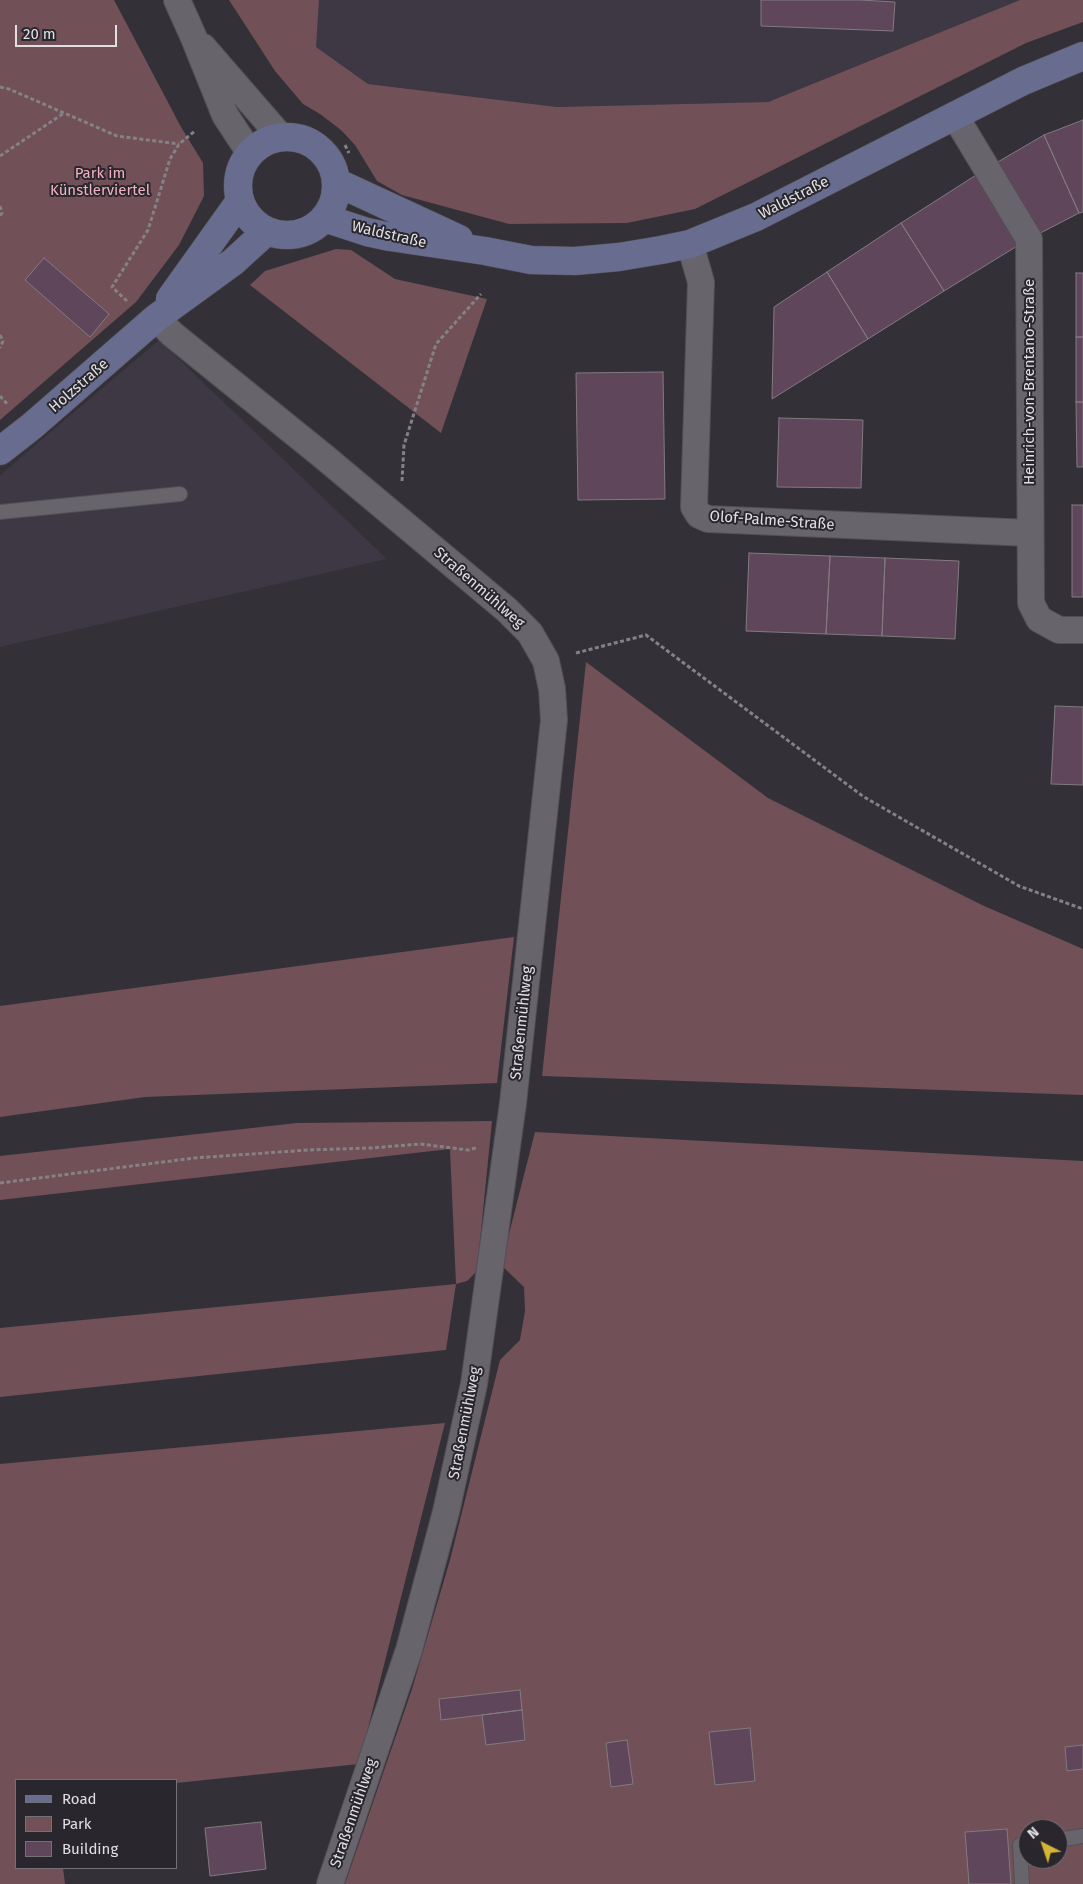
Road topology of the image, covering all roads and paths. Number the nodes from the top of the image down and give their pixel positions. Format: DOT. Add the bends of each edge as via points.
graph roads {
  1 [pos="176,0"];
  2 [pos="194,38"];
  3 [pos="1083,56"];
  4 [pos="0,87"];
  5 [pos="64,113"];
  6 [pos="955,116"];
  7 [pos="195,131"];
  8 [pos="281,137"];
  9 [pos="180,144"];
  10 [pos="250,153"];
  11 [pos="0,156"];
  12 [pos="336,182"];
  13 [pos="240,201"];
  14 [pos="0,206"];
  15 [pos="0,216"];
  16 [pos="324,218"];
  17 [pos="267,231"];
  18 [pos="690,244"];
  19 [pos="485,251"];
  20 [pos="481,294"];
  21 [pos="129,303"];
  22 [pos="156,318"];
  23 [pos="0,334"];
  24 [pos="0,348"];
  25 [pos="0,451"];
  26 [pos="180,494"];
  27 [pos="0,512"];
  28 [pos="401,521"];
  29 [pos="1030,533"];
  30 [pos="1083,630"];
  31 [pos="546,661"];
  32 [pos="1083,909"];
  33 [pos="506,1145"];
  34 [pos="0,1183"];
  35 [pos="1083,1836"];
  36 [pos="1068,1838"];
  37 [pos="1021,1869"];
  38 [pos="330,1884"];
  39 [pos="1022,1884"];
  1 -- 2 [label="street"];
  2 -- 8 [label="street"];
  2 -- 10 [label="street" via="225,115"];
  3 -- 6 [label="street, Waldstraße" via="1023,81"];
  4 -- 5 [label="path"];
  5 -- 9 [label="path" via="117,136"];
  5 -- 11 [label="path"];
  6 -- 18 [label="street, Waldstraße" via="756,217"];
  6 -- 29 [label="street, Heinrich-von-Brentano-Straße" via="1029,239"];
  7 -- 9 [label="path"];
  8 -- 10 [label="street"];
  8 -- 12 [label="street" via="303,140 322,152"];
  9 -- 21 [label="path" via="170,159 148,230 112,287"];
  10 -- 13 [label="street" via="239,176"];
  12 -- 16 [label="street" via="331,207"];
  12 -- 19 [label="street, Waldstraße"];
  13 -- 17 [label="street" via="246,214"];
  13 -- 22 [label="street, Holzstraße"];
  14 -- 15 [label="path"];
  16 -- 17 [label="street" via="298,234 282,235"];
  16 -- 19 [label="street, Waldstraße" via="390,237"];
  17 -- 22 [label="street, Holzstraße" via="233,262"];
  18 -- 19 [label="street, Waldstraße" via="575,261 531,260"];
  18 -- 29 [label="street, Olof-Palme-Straße" via="701,282 694,507 698,515 708,519"];
  20 -- 28 [label="path" via="436,344 426,371 404,445"];
  22 -- 25 [label="street, Holzstraße"];
  22 -- 28 [label="street, Straßenmühlweg"];
  23 -- 24 [label="path"];
  26 -- 27 [label="lane"];
  28 -- 31 [label="street, Straßenmühlweg" via="507,610 530,633"];
  29 -- 30 [label="street, Heinrich-von-Brentano-Straße" via="1031,603 1039,619 1059,630"];
  31 -- 32 [label="path" via="646,635 864,797 1019,886"];
  31 -- 33 [label="street, Straßenmühlweg" via="554,720"];
  33 -- 34 [label="path" via="468,1150 420,1144 270,1152 194,1158"];
  33 -- 38 [label="street, Straßenmühlweg" via="474,1384 446,1512 409,1650"];
  35 -- 36 [label="lane"];
  37 -- 39 [label="lane"];
}
